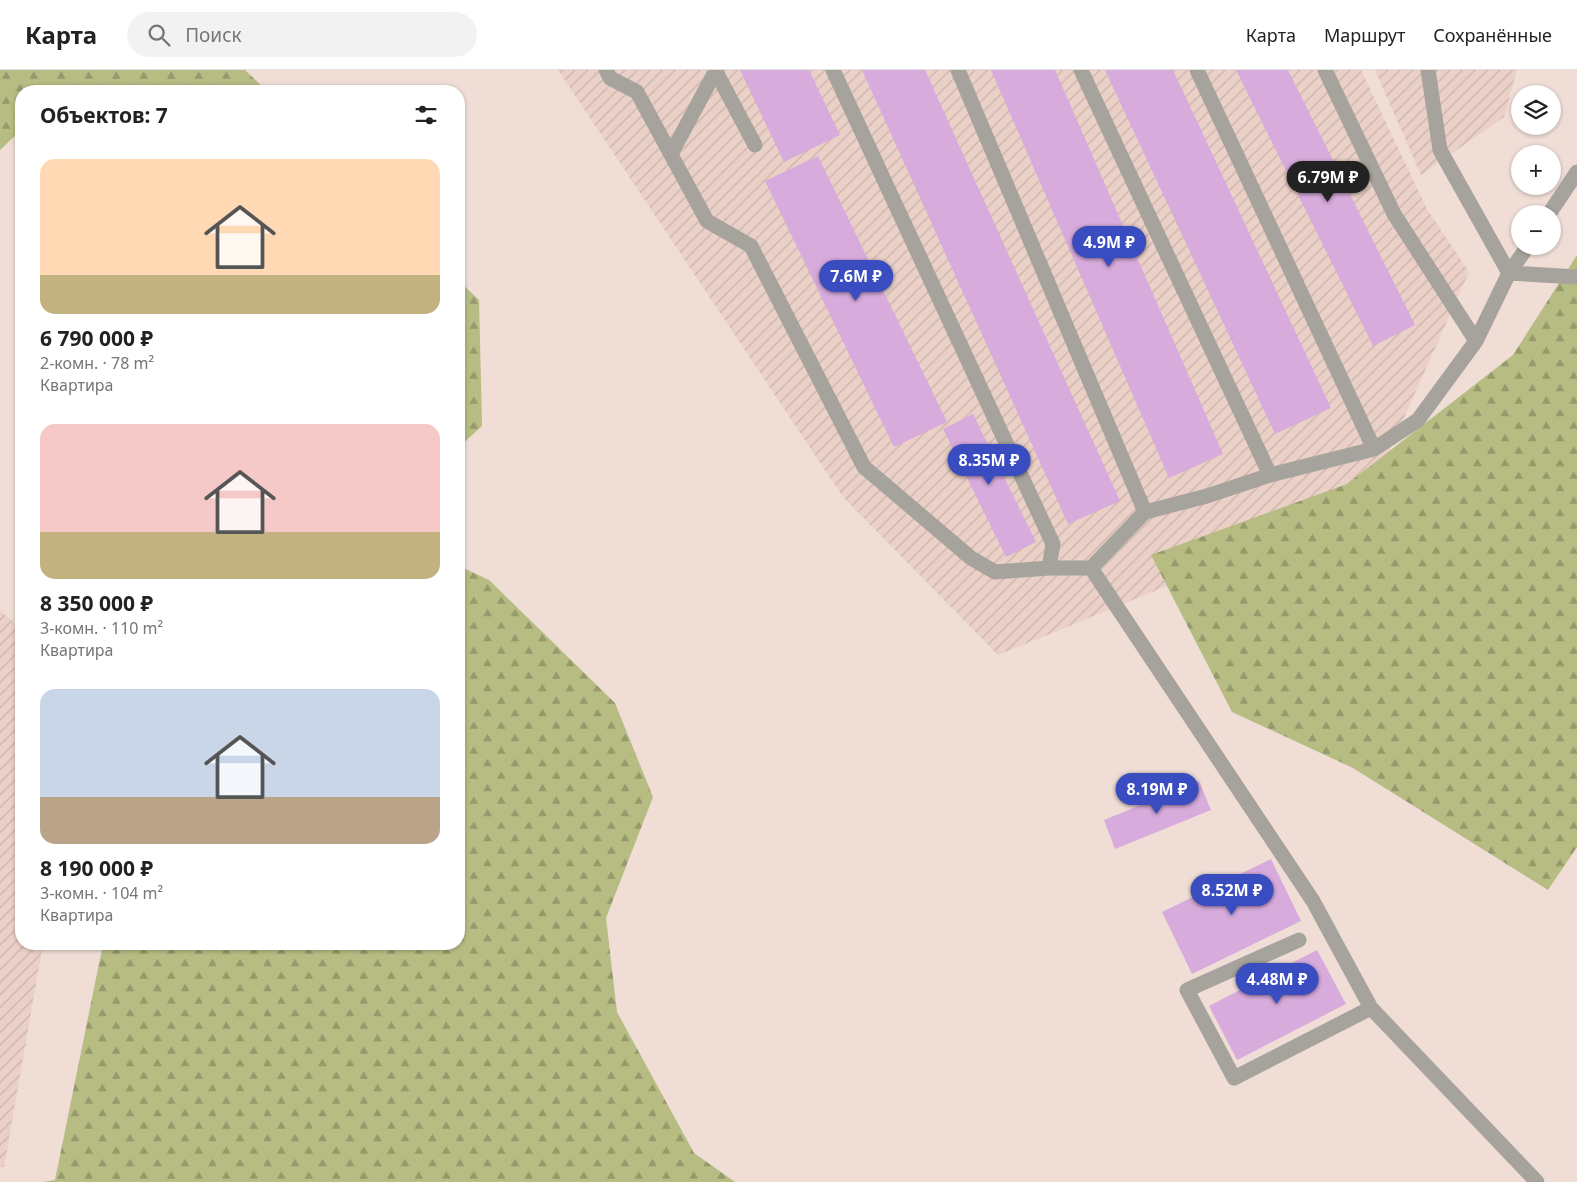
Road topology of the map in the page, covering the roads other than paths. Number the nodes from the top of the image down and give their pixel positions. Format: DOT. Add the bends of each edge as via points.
graph roads {
  1 [pos="606,70"];
  2 [pos="833,70"];
  3 [pos="958,70"];
  4 [pos="1081,70"];
  5 [pos="1197,70"];
  6 [pos="1325,70"];
  7 [pos="1428,70"];
  8 [pos="715,71"];
  9 [pos="755,145"];
  10 [pos="671,154"];
  11 [pos="1577,172"];
  12 [pos="1555,205"];
  13 [pos="1522,255"];
  14 [pos="1509,274"];
  15 [pos="1577,277"];
  16 [pos="1476,341"];
  17 [pos="1374,449"];
  18 [pos="1270,474"];
  19 [pos="1145,512"];
  20 [pos="1049,568"];
  21 [pos="1091,568"];
  22 [pos="1299,940"];
  23 [pos="1371,1008"];
  24 [pos="1537,1182"];
  1 -- 10 [label="street" via="610,78 636,92"];
  2 -- 20 [label="street" via="1053,544"];
  3 -- 19 [label="street"];
  4 -- 18 [label="street"];
  5 -- 17 [label="street"];
  6 -- 16 [label="street" via="1394,214"];
  7 -- 14 [label="street" via="1440,150"];
  8 -- 9 [label="street"];
  8 -- 10 [label="street"];
  10 -- 20 [label="street" via="707,221 751,246 864,467 971,558 995,572"];
  11 -- 12 [label="street"];
  13 -- 14 [label="street"];
  14 -- 15 [label="street"];
  14 -- 16 [label="street"];
  16 -- 17 [label="street" via="1418,420"];
  17 -- 18 [label="street"];
  18 -- 19 [label="street" via="1207,496"];
  19 -- 21 [label="street"];
  20 -- 21 [label="street"];
  21 -- 23 [label="street" via="1313,901"];
  22 -- 23 [label="street" via="1187,990 1234,1078"];
  23 -- 24 [label="street"];
}
